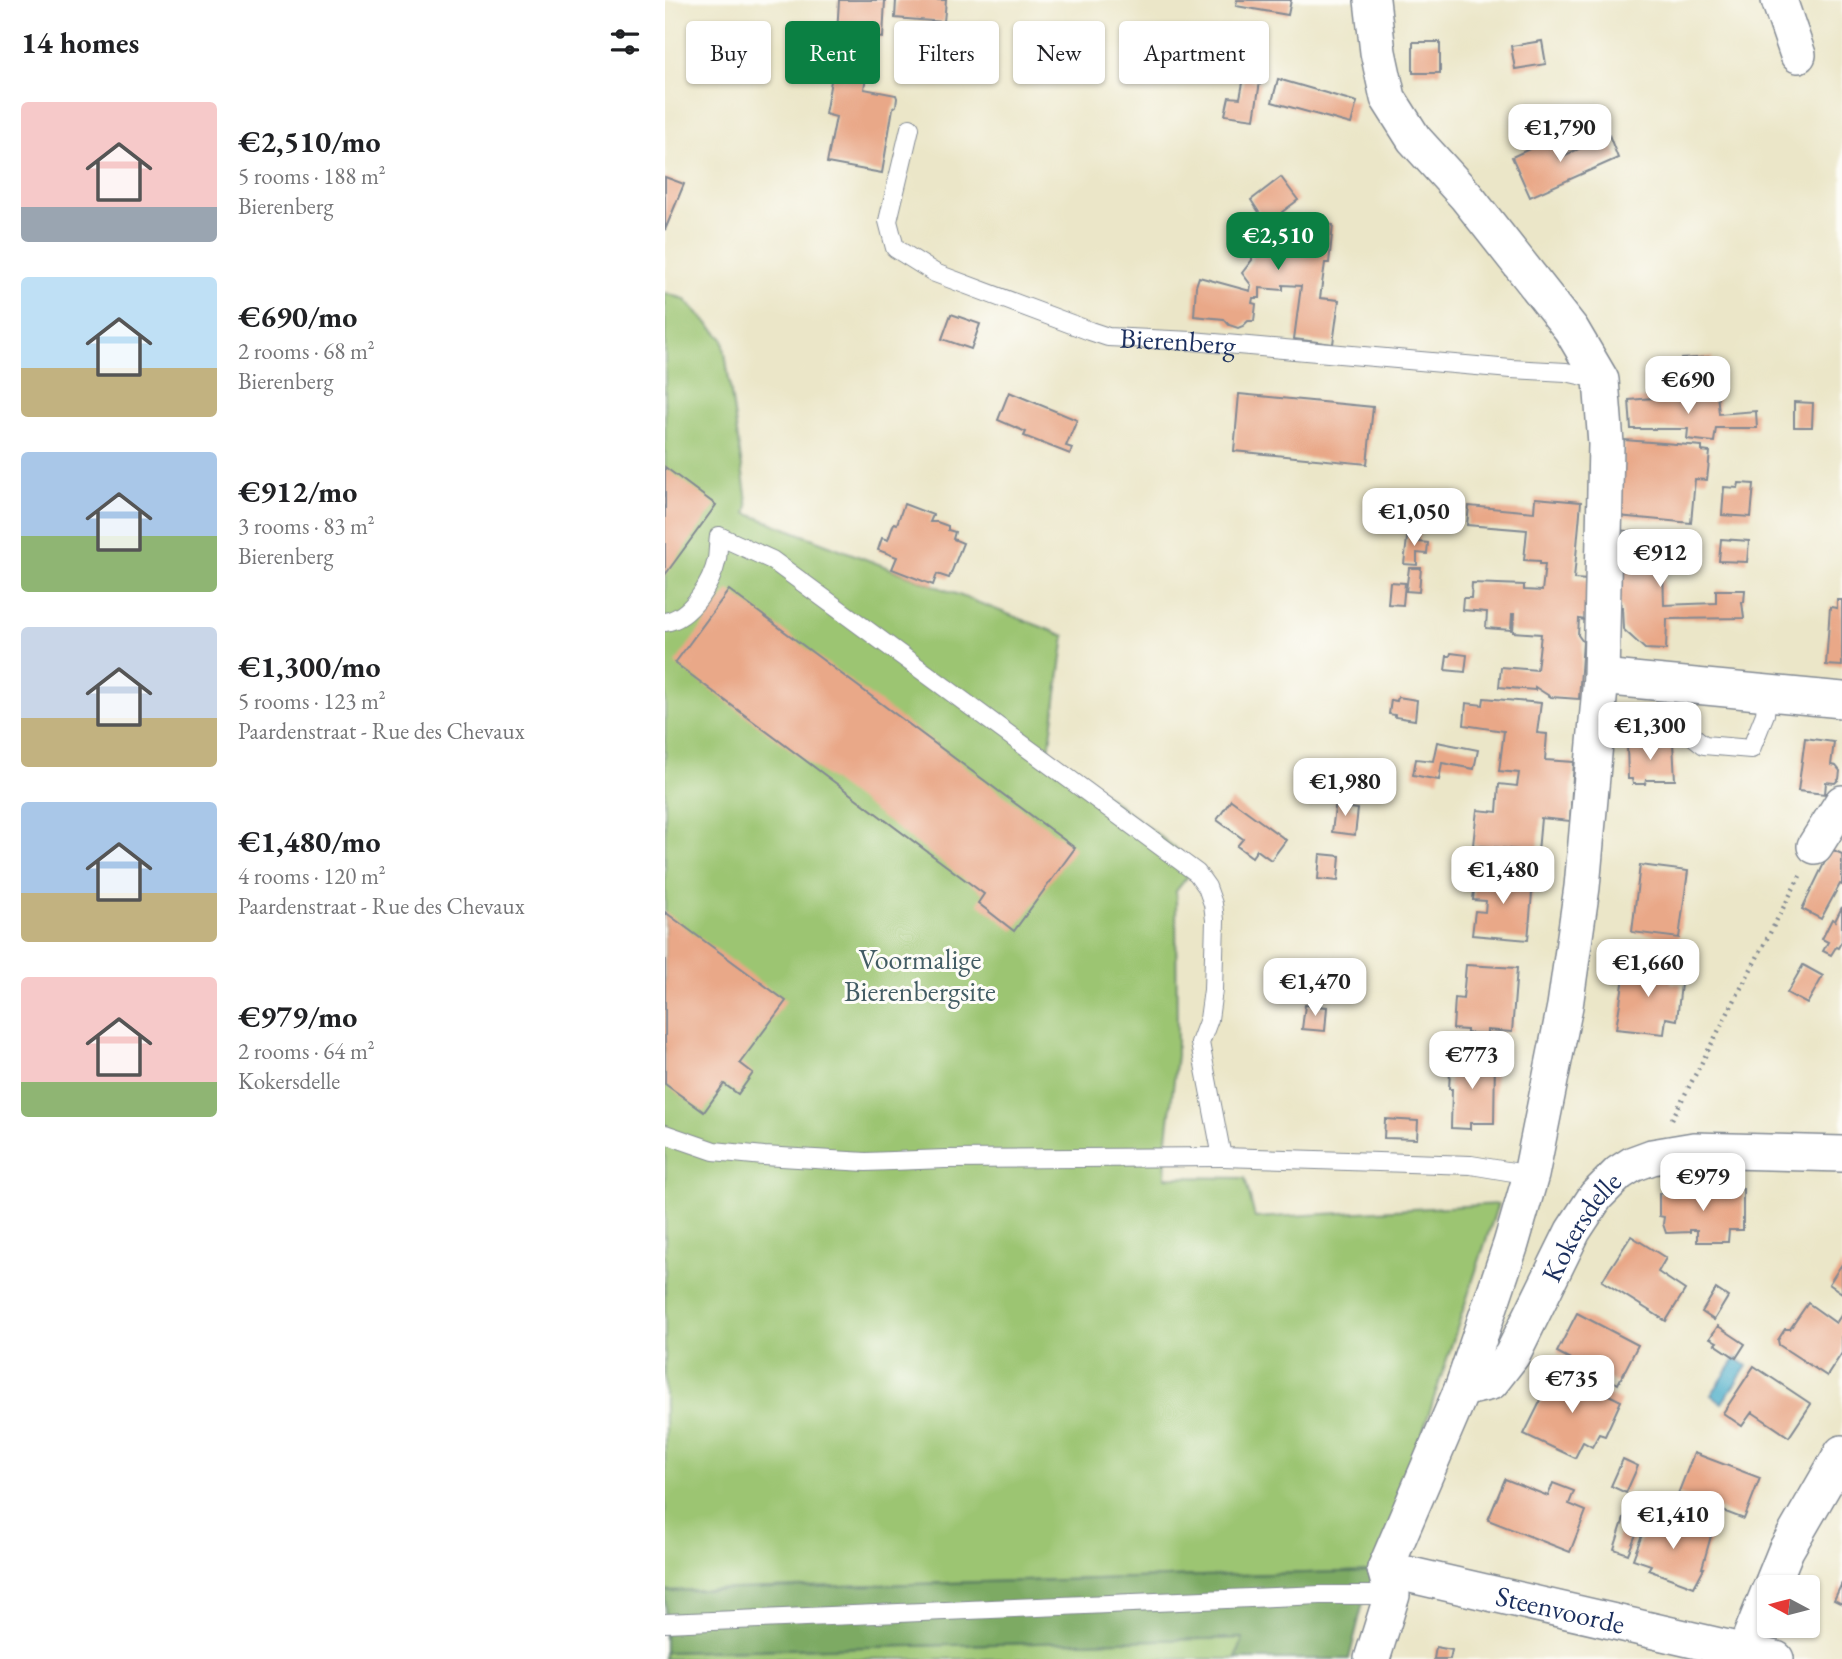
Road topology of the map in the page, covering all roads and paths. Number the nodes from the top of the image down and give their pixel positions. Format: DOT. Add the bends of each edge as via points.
graph roads {
  1 [pos="1371,0"];
  2 [pos="1779,0"];
  3 [pos="1798,55"];
  4 [pos="910,128"];
  5 [pos="1601,380"];
  6 [pos="665,622"];
  7 [pos="1601,677"];
  8 [pos="1767,693"];
  9 [pos="1842,700"];
  10 [pos="1596,727"];
  11 [pos="1842,803"];
  12 [pos="1815,846"];
  13 [pos="665,1134"];
  14 [pos="1842,1154"];
  15 [pos="1222,1157"];
  16 [pos="1652,1157"];
  17 [pos="1531,1175"];
  18 [pos="1462,1390"];
  19 [pos="1842,1452"];
  20 [pos="1776,1575"];
  21 [pos="1388,1582"];
  22 [pos="665,1623"];
  23 [pos="1763,1638"];
  24 [pos="1760,1656"];
  25 [pos="1371,1659"];
  1 -- 5 [label="street" via="1388,99 1414,139 1466,196 1571,329"];
  2 -- 3 [label="street"];
  4 -- 5 [label="lane, Bierenberg" via="888,220 895,248 935,273 1090,331 1108,337 1566,372"];
  5 -- 7 [label="street" via="1606,443"];
  6 -- 15 [label="lane" via="691,607 706,586 717,560 719,536 732,541 772,561 1197,873 1213,904 1213,990 1200,1043"];
  7 -- 8 [label="street"];
  7 -- 10 [label="street"];
  8 -- 9 [label="street"];
  8 -- 10 [label="lane" via="1765,714 1751,749 1704,745 1684,729"];
  10 -- 17 [label="street" via="1582,887 1565,1006"];
  11 -- 12 [label="street"];
  12 -- 16 [label="path"];
  13 -- 15 [label="lane" via="714,1151 866,1162"];
  14 -- 16 [label="street, Kokersdelle" via="1694,1150"];
  15 -- 17 [label="lane" via="1471,1165"];
  16 -- 18 [label="street, Kokersdelle" via="1619,1173 1596,1196 1573,1231 1512,1355 1490,1382"];
  17 -- 18 [label="street"];
  18 -- 21 [label="street"];
  19 -- 20 [label="street"];
  21 -- 22 [label="lane" via="1321,1595"];
  21 -- 24 [label="street, Steenvoorde"];
  21 -- 25 [label="street"];
  23 -- 24 [label="street"];
}
